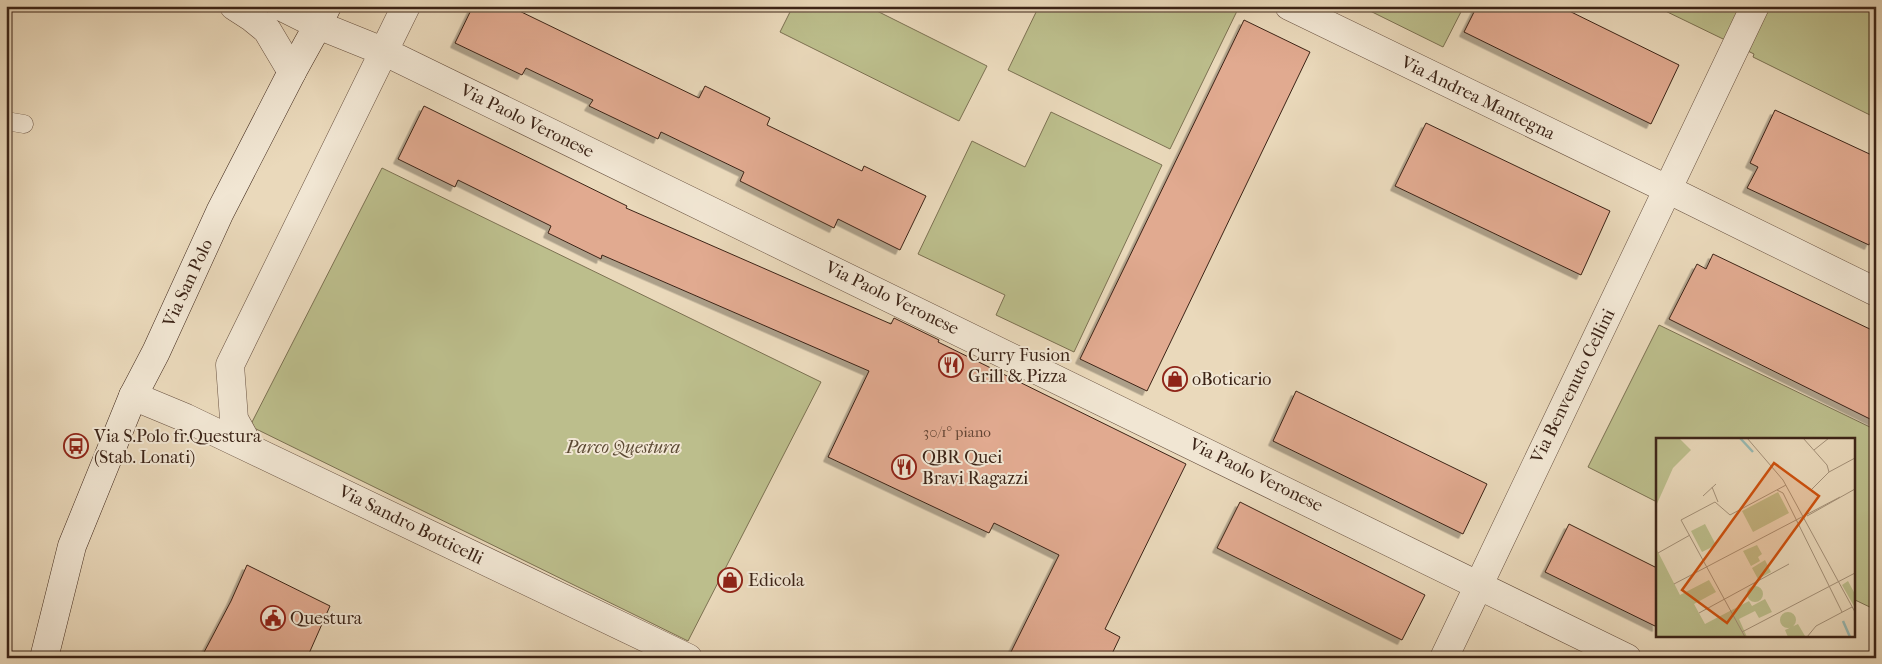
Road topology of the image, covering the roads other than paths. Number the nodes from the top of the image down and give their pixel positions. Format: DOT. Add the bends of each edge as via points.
graph roads {
  1 [pos="234,6"];
  2 [pos="280,6"];
  3 [pos="406,6"];
  4 [pos="1288,6"];
  5 [pos="1755,6"];
  6 [pos="317,13"];
  7 [pos="385,52"];
  8 [pos="292,72"];
  9 [pos="6,121"];
  10 [pos="24,124"];
  11 [pos="1667,189"];
  12 [pos="1876,292"];
  13 [pos="133,396"];
  14 [pos="250,448"];
  15 [pos="1479,584"];
  16 [pos="44,658"];
  17 [pos="688,658"];
  18 [pos="1444,658"];
  19 [pos="1627,658"];
  1 -- 8 [label="street" via="267,30"];
  2 -- 6 [label="street"];
  3 -- 7 [label="street"];
  4 -- 11 [label="street, Via Andrea Mantegna"];
  5 -- 11 [label="street, Via Benvenuto Cellini"];
  6 -- 7 [label="street"];
  6 -- 8 [label="street, Via San Polo"];
  7 -- 14 [label="street" via="230,365 234,419"];
  7 -- 15 [label="street, Via Paolo Veronese"];
  8 -- 13 [label="street, Via San Polo" via="220,212"];
  9 -- 10 [label="lane"];
  11 -- 12 [label="street"];
  11 -- 15 [label="street, Via Benvenuto Cellini"];
  13 -- 14 [label="street, Via Sandro Botticelli"];
  13 -- 16 [label="street, Via San Polo" via="72,546"];
  14 -- 17 [label="street, Via Sandro Botticelli"];
  15 -- 18 [label="street, Via Benvenuto Cellini"];
  15 -- 19 [label="street"];
}
